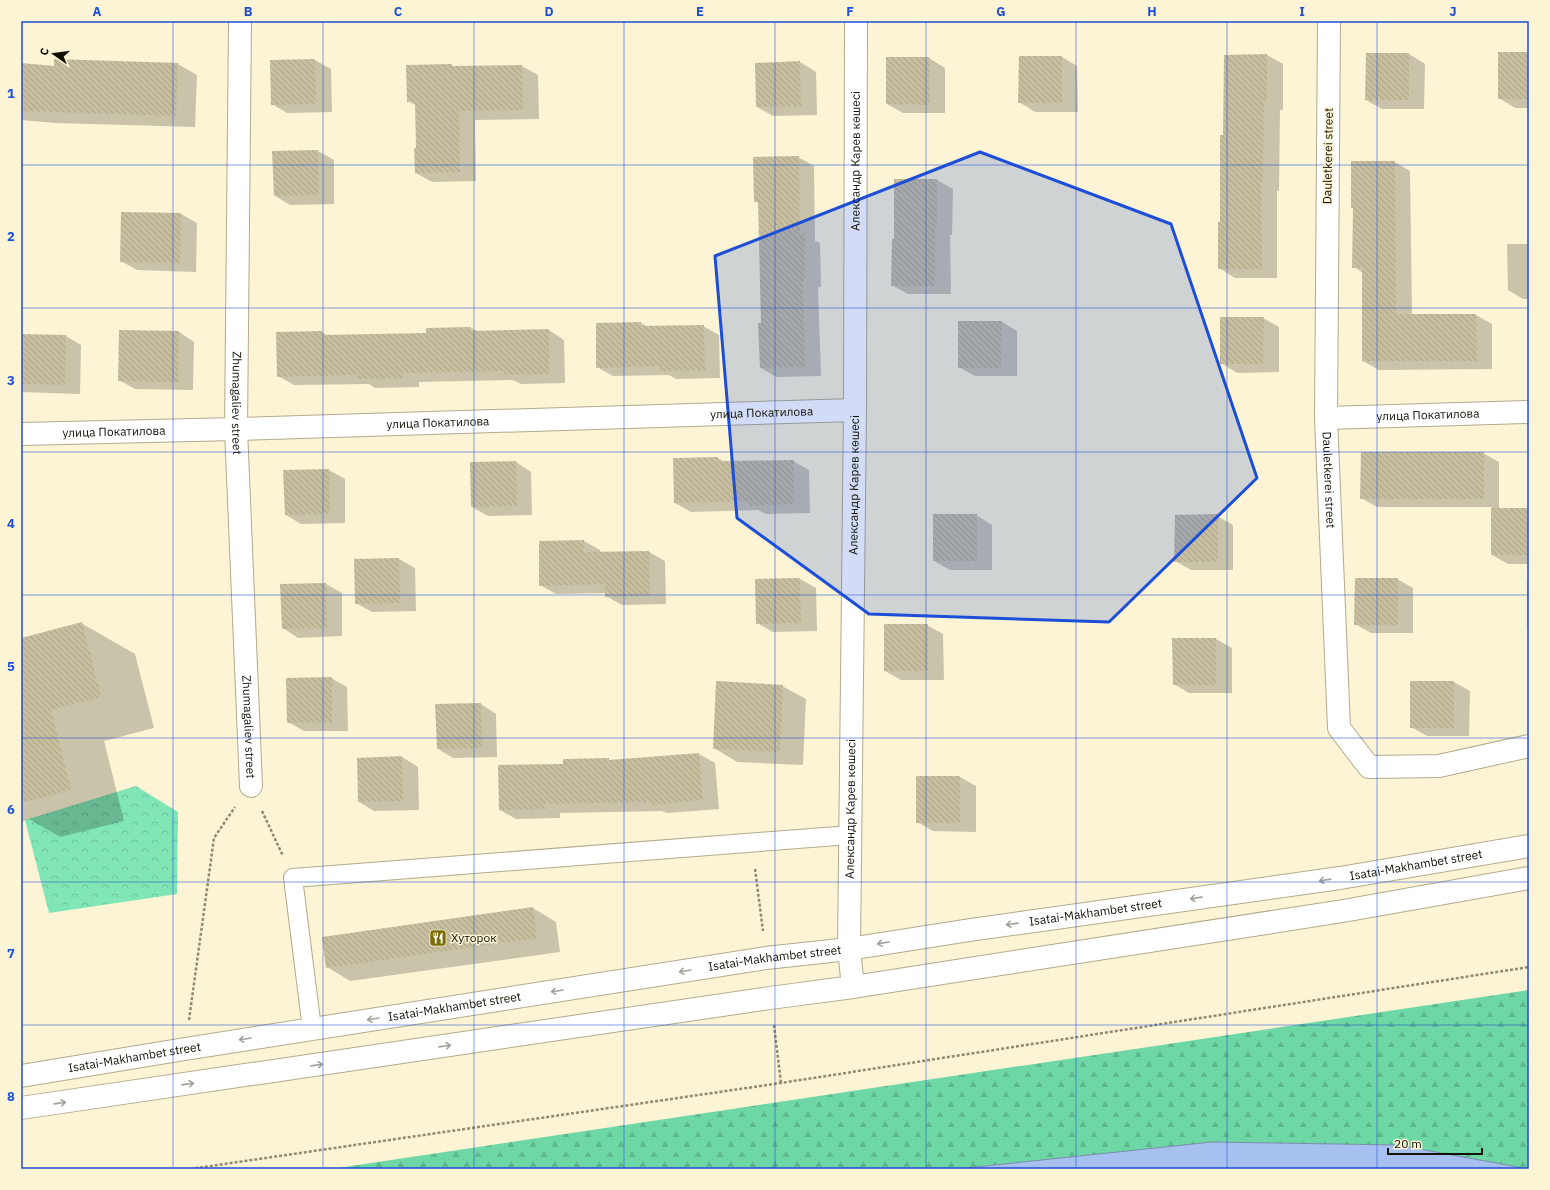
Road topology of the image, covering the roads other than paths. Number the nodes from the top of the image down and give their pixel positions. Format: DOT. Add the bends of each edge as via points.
graph roads {
  1 [pos="240,21"];
  2 [pos="856,21"];
  3 [pos="1329,21"];
  4 [pos="855,410"];
  5 [pos="1529,412"];
  6 [pos="1326,418"];
  7 [pos="236,429"];
  8 [pos="21,434"];
  9 [pos="1529,746"];
  10 [pos="251,786"];
  11 [pos="850,835"];
  12 [pos="1529,846"];
  13 [pos="1529,878"];
  14 [pos="849,949"];
  15 [pos="853,987"];
  16 [pos="312,1029"];
  17 [pos="21,1076"];
  18 [pos="21,1108"];
  1 -- 7 [label="street, Zhumagaliev street"];
  2 -- 4 [label="street, Александр Карев көшесі"];
  3 -- 6 [label="street, Dauletkerei street"];
  4 -- 7 [label="street, улица Покатилова"];
  4 -- 11 [label="street, Александр Карев көшесі"];
  5 -- 6 [label="street, улица Покатилова"];
  6 -- 9 [label="street, Dauletkerei street" via="1339,728 1369,767 1439,766"];
  7 -- 8 [label="street, улица Покатилова"];
  7 -- 10 [label="street, Zhumagaliev street"];
  11 -- 14 [label="street, Александр Карев көшесі"];
  11 -- 16 [label="lane" via="293,878"];
  12 -- 14 [label="street, Isatai-Makhambet street, one-way" via="1340,878"];
  13 -- 15 [label="street" via="1335,912"];
  14 -- 15 [label="street, Александр Карев көшесі"];
  14 -- 16 [label="street, Isatai-Makhambet street, one-way" via="766,958"];
  18 -- 15 [label="street, one-way"];
  16 -- 17 [label="street, Isatai-Makhambet street, one-way"];
}
